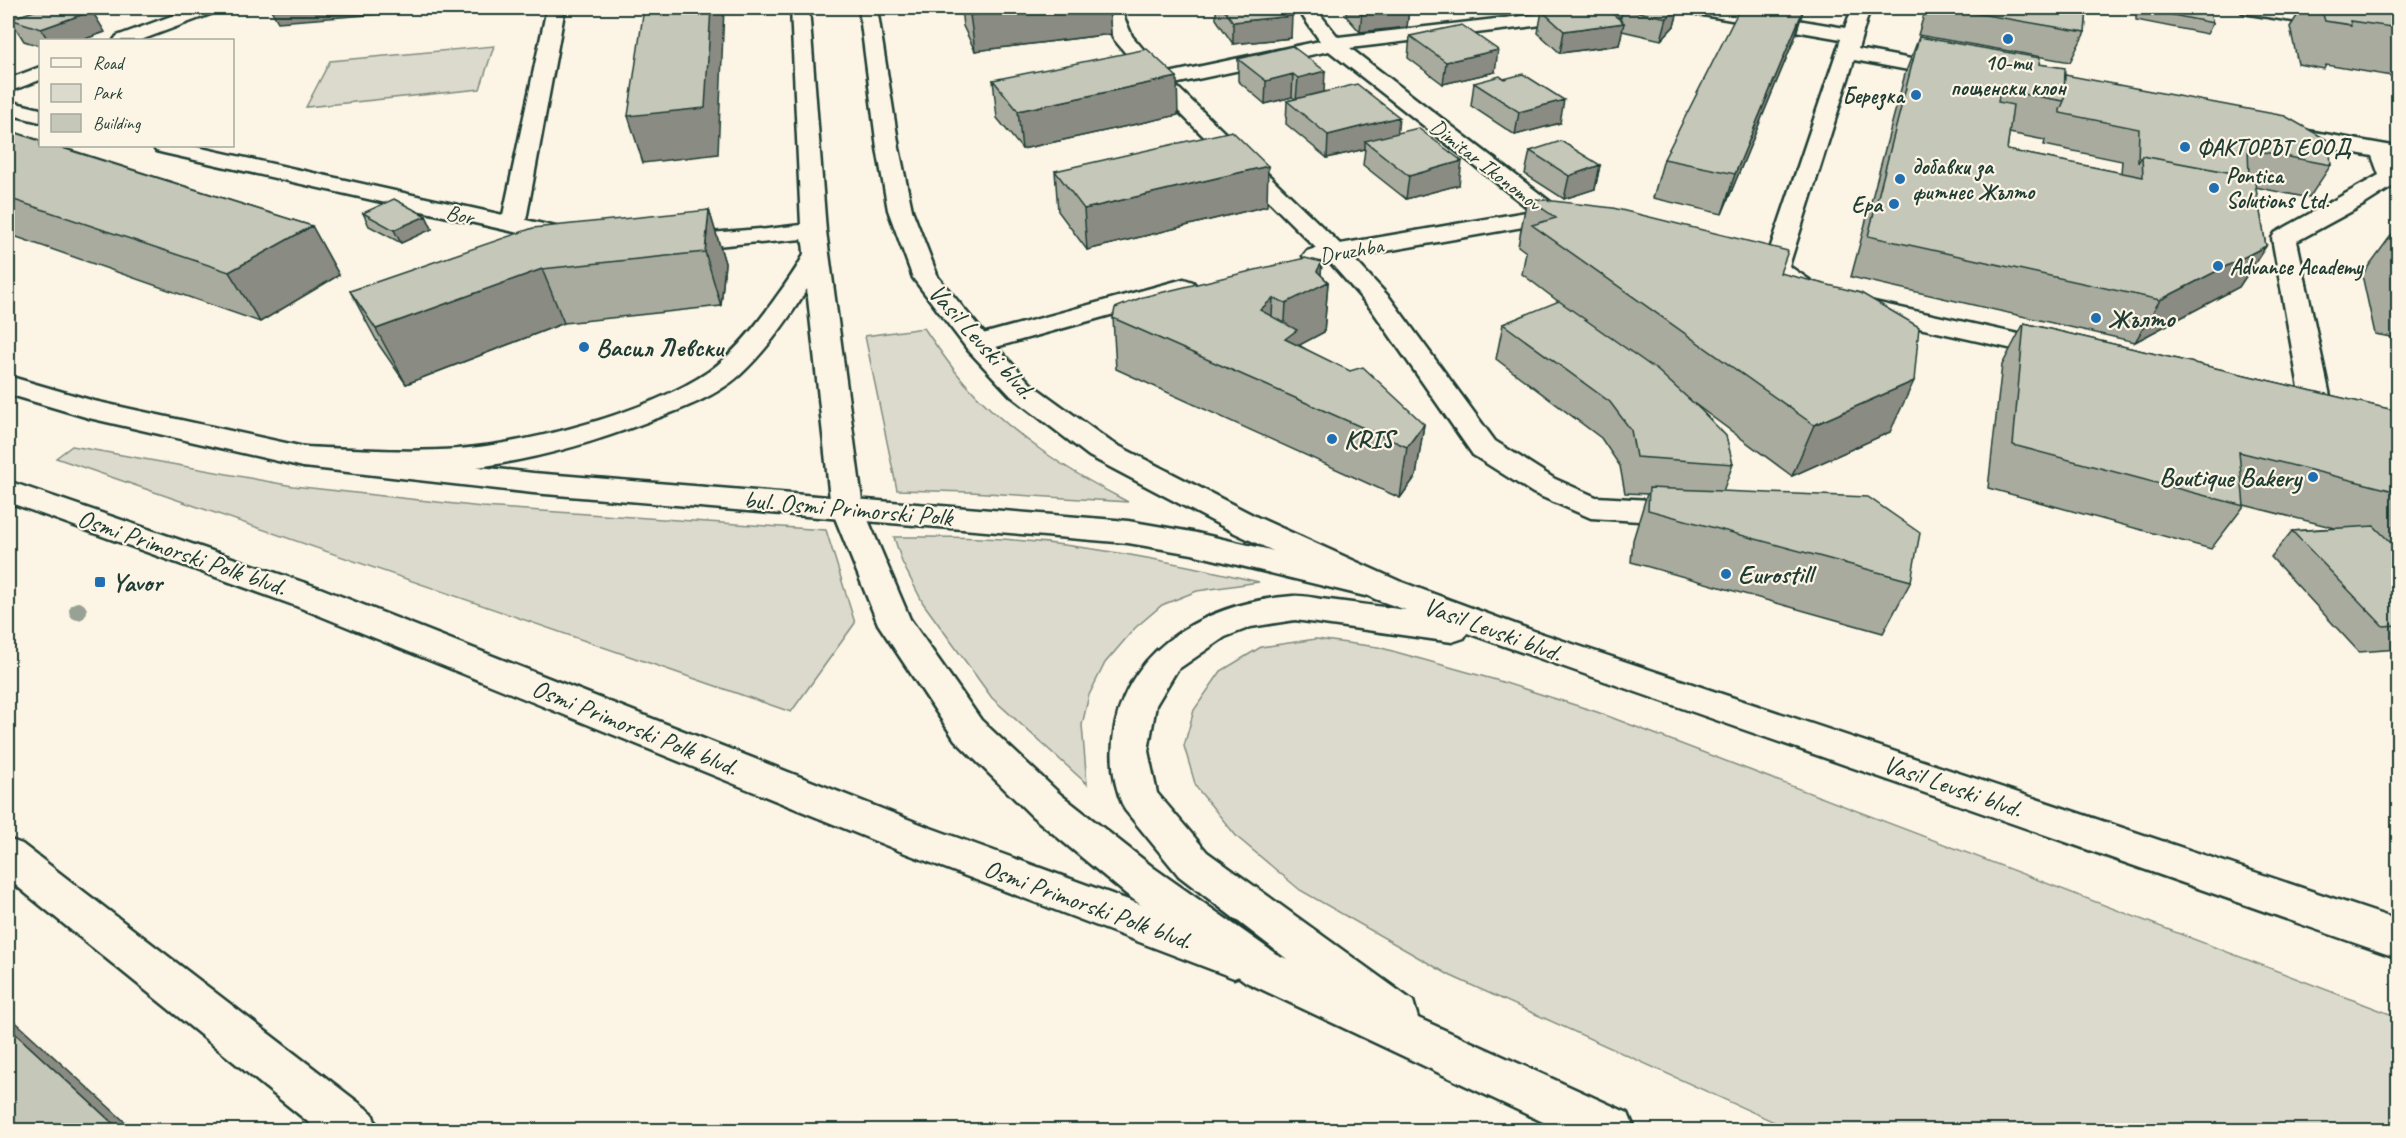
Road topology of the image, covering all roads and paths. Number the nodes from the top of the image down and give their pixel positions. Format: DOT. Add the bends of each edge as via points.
graph roads {
  1 [pos="209,8"];
  2 [pos="556,8"];
  3 [pos="800,8"];
  4 [pos="868,8"];
  5 [pos="1111,8"];
  6 [pos="1306,8"];
  7 [pos="1635,8"];
  8 [pos="1697,8"];
  9 [pos="1861,8"];
  10 [pos="2249,8"];
  11 [pos="2398,32"];
  12 [pos="127,39"];
  13 [pos="1333,44"];
  14 [pos="1850,44"];
  15 [pos="39,73"];
  16 [pos="1975,76"];
  17 [pos="1159,81"];
  18 [pos="8,86"];
  19 [pos="8,107"];
  20 [pos="39,116"];
  21 [pos="2265,130"];
  22 [pos="168,147"];
  23 [pos="2390,153"];
  24 [pos="1552,215"];
  25 [pos="1586,223"];
  26 [pos="513,226"];
  27 [pos="592,242"];
  28 [pos="815,242"];
  29 [pos="652,245"];
  30 [pos="1334,252"];
  31 [pos="1720,255"];
  32 [pos="1288,263"];
  33 [pos="1776,268"];
  34 [pos="1210,281"];
  35 [pos="978,344"];
  36 [pos="2085,357"];
  37 [pos="8,385"];
  38 [pos="2318,410"];
  39 [pos="304,457"];
  40 [pos="8,492"];
  41 [pos="847,508"];
  42 [pos="1709,515"];
  43 [pos="1387,590"];
  44 [pos="1522,640"];
  45 [pos="8,856"];
  46 [pos="2398,939"];
  47 [pos="1261,968"];
  48 [pos="1446,1053"];
  49 [pos="355,1131"];
  50 [pos="1611,1131"];
  1 -- 12 [label="main road"];
  2 -- 26 [label="main road"];
  3 -- 28 [label="main road"];
  4 -- 35 [label="main road, Vasil Levski blvd." via="888,148 910,241 926,278"];
  5 -- 17 [label="main road" via="1123,38"];
  6 -- 13 [label="main road, Dimitar Ikonomov"];
  7 -- 13 [label="main road"];
  8 -- 14 [label="main road"];
  9 -- 14 [label="main road"];
  10 -- 11 [label="main road"];
  13 -- 17 [label="main road"];
  13 -- 24 [label="main road, Dimitar Ikonomov"];
  14 -- 16 [label="main road"];
  14 -- 33 [label="main road"];
  15 -- 18 [label="main road"];
  17 -- 30 [label="main road"];
  19 -- 20 [label="main road"];
  21 -- 23 [label="main road"];
  22 -- 26 [label="main road, Bor"];
  23 -- 38 [label="main road" via="2392,177 2284,238"];
  24 -- 25 [label="main road, Dimitar Ikonomov"];
  24 -- 30 [label="main road, Druzhba"];
  26 -- 27 [label="main road, Bor"];
  28 -- 29 [label="main road" via="760,236"];
  28 -- 39 [label="main road" via="783,306 738,361 693,394 582,435 498,454 457,459"];
  28 -- 41 [label="main road"];
  30 -- 32 [label="main road, Druzhba"];
  30 -- 42 [label="main road" via="1381,304 1484,448 1544,486 1591,507"];
  31 -- 33 [label="main road"];
  33 -- 36 [label="main road" via="1805,289 1839,302"];
  34 -- 35 [label="main road"];
  35 -- 43 [label="main road, Vasil Levski blvd." via="1021,390 1100,449 1226,515"];
  37 -- 39 [label="main road" via="89,410"];
  39 -- 41 [label="main road, bul. Osmi Primorski Polk" via="533,483"];
  40 -- 47 [label="main road, Osmi Primorski Polk blvd." via="308,597 914,839"];
  41 -- 43 [label="main road, bul. Osmi Primorski Polk" via="1128,532 1192,543"];
  41 -- 47 [label="main road" via="896,624 969,730 1046,805 1140,881"];
  43 -- 44 [label="main road, Vasil Levski blvd."];
  44 -- 46 [label="main road, Vasil Levski blvd."];
  44 -- 48 [label="main road" via="1295,608 1246,615 1213,628 1165,661 1138,703 1129,751 1139,799 1193,864"];
  45 -- 49 [label="main road"];
  47 -- 48 [label="main road"];
  48 -- 50 [label="main road"];
}
